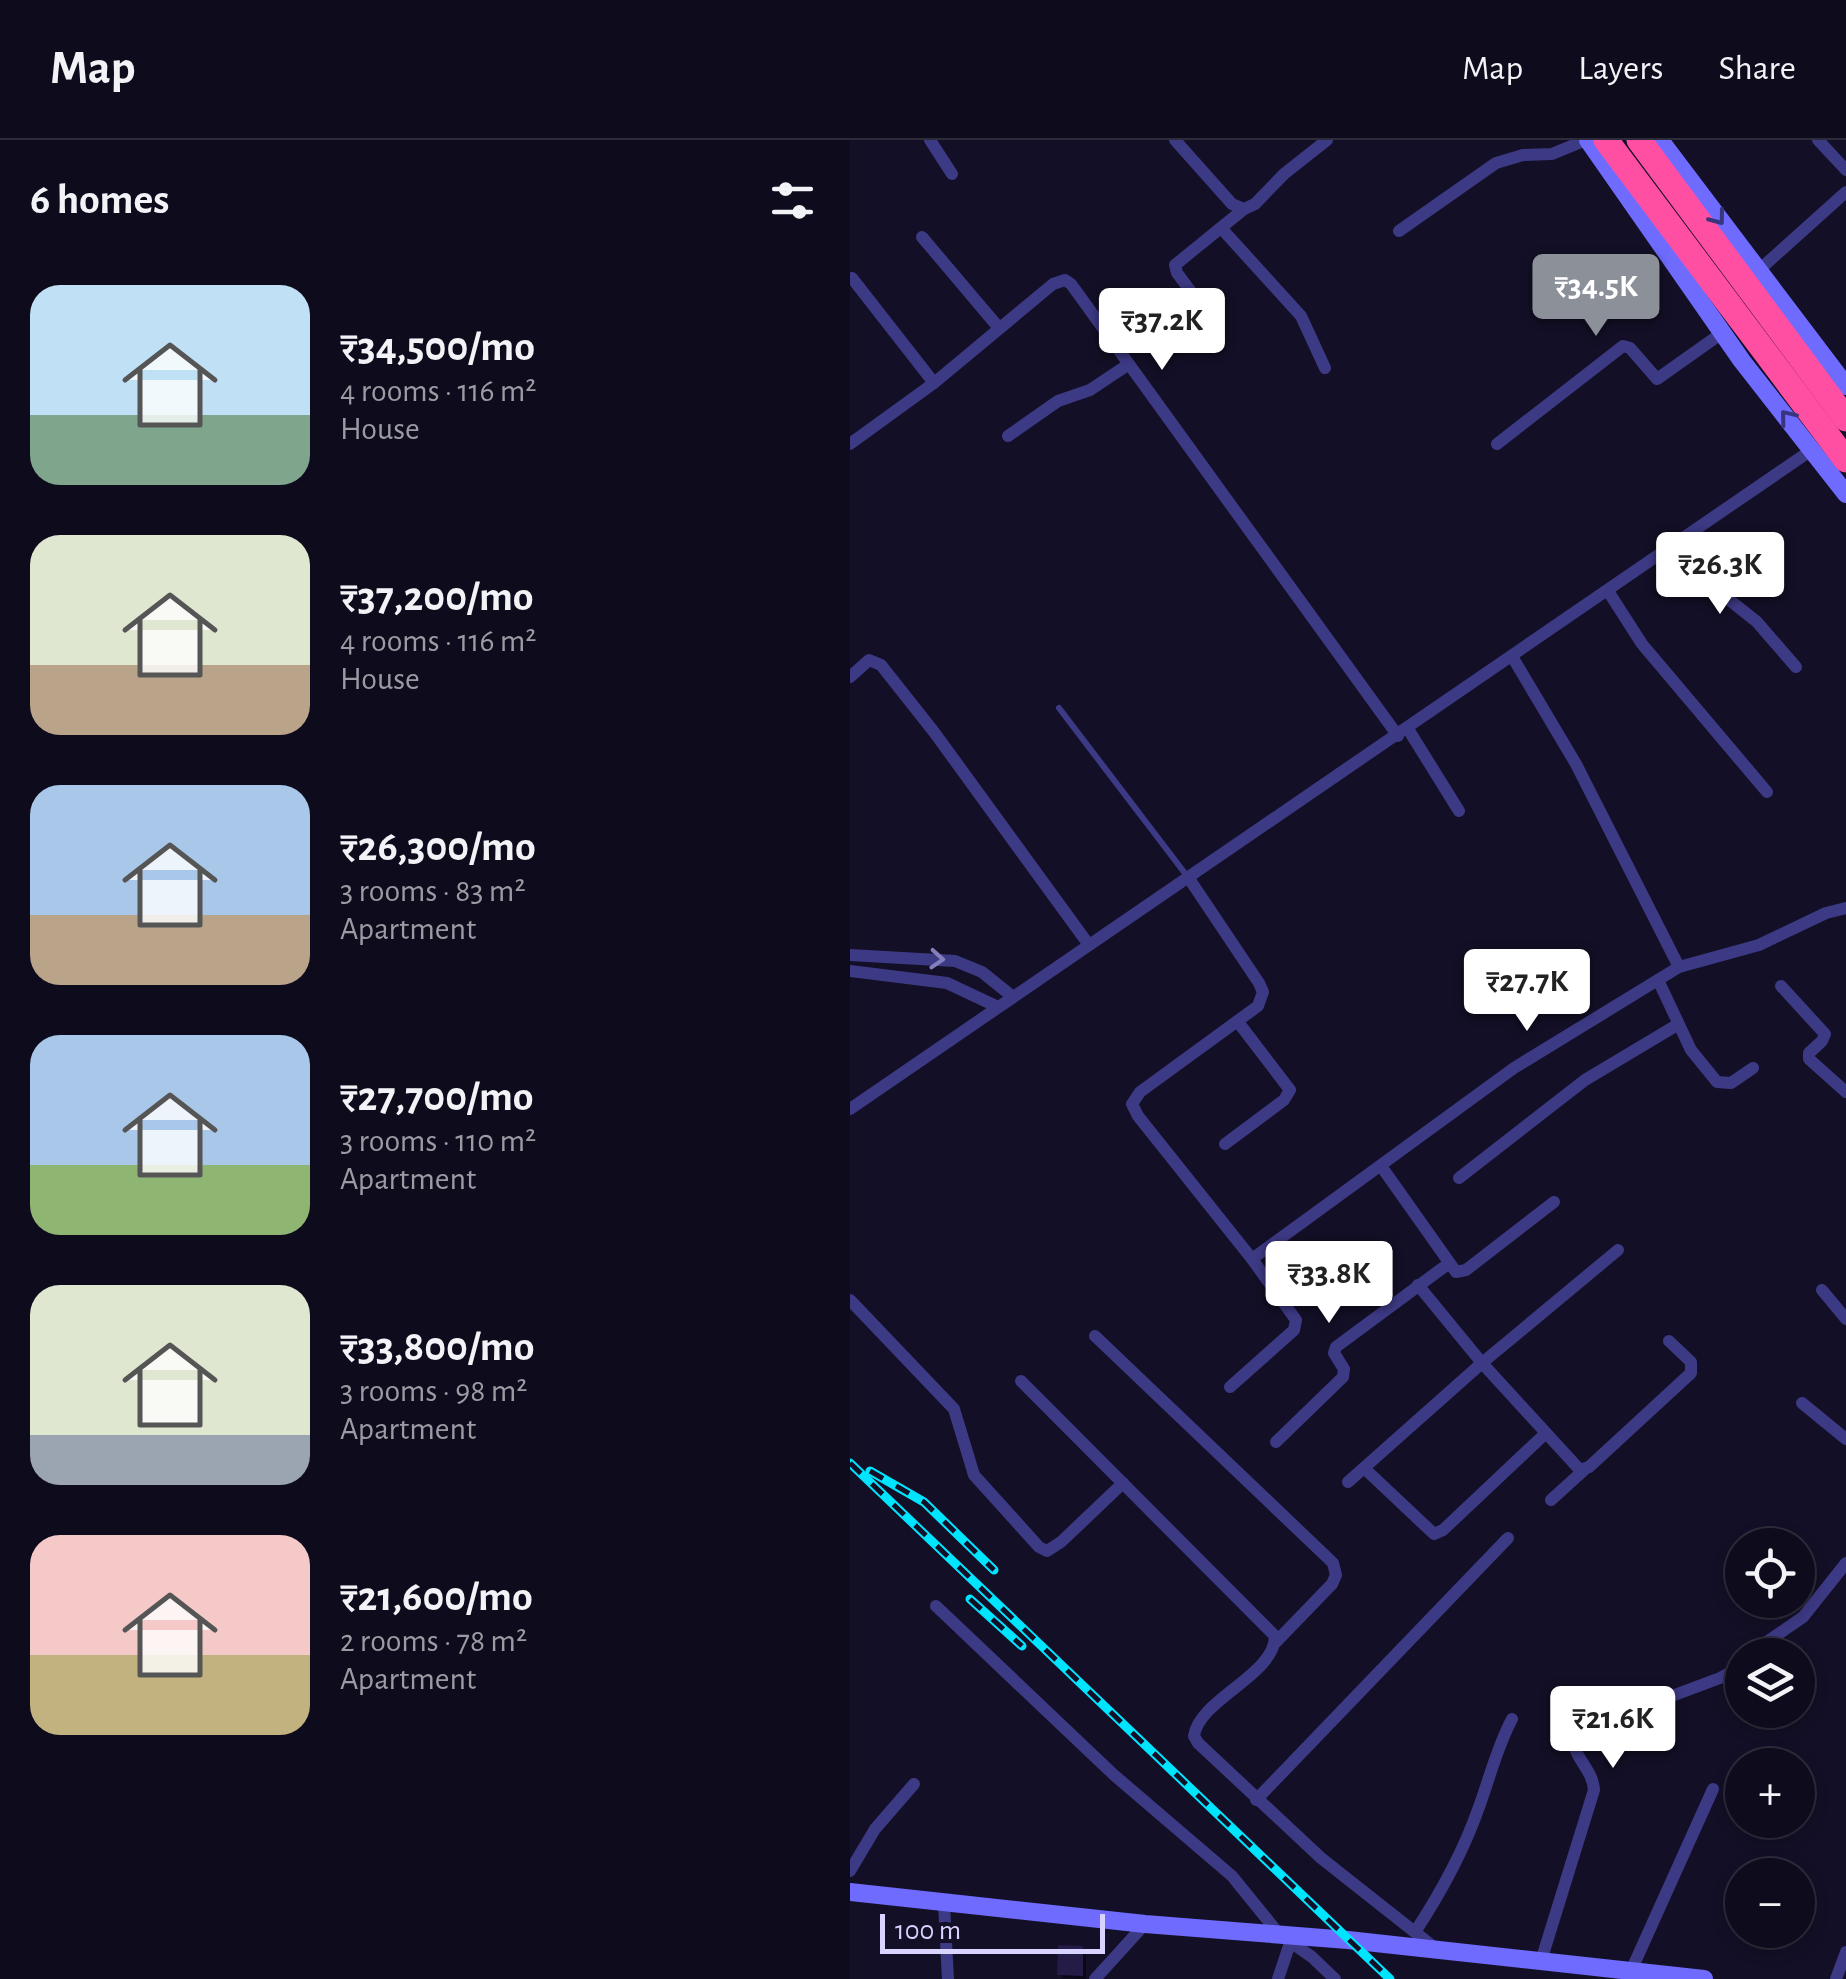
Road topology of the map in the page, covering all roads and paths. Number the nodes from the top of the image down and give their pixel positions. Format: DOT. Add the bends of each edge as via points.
graph roads {
  1 [pos="930,140"];
  2 [pos="1175,140"];
  3 [pos="1328,140"];
  4 [pos="1587,140"];
  5 [pos="1606,140"];
  6 [pos="1640,140"];
  7 [pos="1660,140"];
  8 [pos="1818,140"];
  9 [pos="1846,170"];
  10 [pos="952,174"];
  11 [pos="1846,192"];
  12 [pos="1244,209"];
  13 [pos="1222,229"];
  14 [pos="1399,231"];
  15 [pos="922,237"];
  16 [pos="1758,271"];
  17 [pos="852,278"];
  18 [pos="1201,305"];
  19 [pos="1000,328"];
  20 [pos="1722,333"];
  21 [pos="1129,364"];
  22 [pos="1325,368"];
  23 [pos="934,383"];
  24 [pos="1846,386"];
  25 [pos="1846,419"];
  26 [pos="1008,436"];
  27 [pos="850,444"];
  28 [pos="1497,444"];
  29 [pos="1813,449"];
  30 [pos="1846,460"];
  31 [pos="1846,494"];
  32 [pos="1678,544"];
  33 [pos="1608,591"];
  34 [pos="1513,658"];
  35 [pos="1796,667"];
  36 [pos="850,677"];
  37 [pos="1059,708"];
  38 [pos="1403,733"];
  39 [pos="1767,792"];
  40 [pos="1459,811"];
  41 [pos="1188,877"];
  42 [pos="1846,908"];
  43 [pos="1089,945"];
  44 [pos="850,955"];
  45 [pos="1678,967"];
  46 [pos="850,970"];
  47 [pos="1658,980"];
  48 [pos="1782,986"];
  49 [pos="1013,997"];
  50 [pos="998,1008"];
  51 [pos="1238,1022"];
  52 [pos="1677,1024"];
  53 [pos="1752,1068"];
  54 [pos="1846,1092"];
  55 [pos="850,1109"];
  56 [pos="1225,1144"];
  57 [pos="1381,1166"];
  58 [pos="1459,1178"];
  59 [pos="1554,1202"];
  60 [pos="1618,1250"];
  61 [pos="1252,1259"];
  62 [pos="1448,1264"];
  63 [pos="1418,1285"];
  64 [pos="1822,1290"];
  65 [pos="850,1300"];
  66 [pos="1846,1319"];
  67 [pos="1095,1336"];
  68 [pos="1670,1341"];
  69 [pos="1482,1363"];
  70 [pos="1021,1381"];
  71 [pos="1230,1387"];
  72 [pos="1802,1403"];
  73 [pos="1546,1433"];
  74 [pos="1846,1439"];
  75 [pos="1276,1442"];
  76 [pos="1364,1468"];
  77 [pos="1584,1470"];
  78 [pos="1123,1482"];
  79 [pos="1348,1482"];
  80 [pos="1551,1500"];
  81 [pos="1508,1538"];
  82 [pos="1846,1563"];
  83 [pos="936,1606"];
  84 [pos="1773,1638"];
  85 [pos="1276,1643"];
  86 [pos="1725,1675"];
  87 [pos="1512,1719"];
  88 [pos="914,1784"];
  89 [pos="1713,1789"];
  90 [pos="1256,1800"];
  91 [pos="850,1871"];
  92 [pos="850,1892"];
  93 [pos="944,1904"];
  94 [pos="1145,1924"];
  95 [pos="1415,1932"];
  96 [pos="1284,1939"];
  97 [pos="1438,1949"];
  98 [pos="1846,1952"];
  99 [pos="1541,1961"];
  100 [pos="1631,1971"];
  101 [pos="948,1979"];
  102 [pos="1096,1979"];
  103 [pos="1278,1979"];
  104 [pos="1335,1979"];
  105 [pos="1704,1979"];
  106 [pos="1836,1979"];
  1 -- 10 [label="street"];
  2 -- 12 [label="street"];
  3 -- 12 [label="street"];
  4 -- 14 [label="street" via="1496,163"];
  4 -- 20 [label="street"];
  5 -- 30 [label="highway"];
  6 -- 25 [label="highway"];
  7 -- 16 [label="street, one-way"];
  8 -- 9 [label="street"];
  11 -- 16 [label="street"];
  12 -- 13 [label="street"];
  13 -- 18 [label="street" via="1176,264"];
  13 -- 22 [label="street" via="1301,316"];
  15 -- 19 [label="street"];
  16 -- 24 [label="street"];
  17 -- 23 [label="street"];
  19 -- 21 [label="street" via="1065,280"];
  19 -- 23 [label="street"];
  20 -- 28 [label="street" via="1658,379 1623,346"];
  29 -- 20 [label="street, one-way"];
  21 -- 26 [label="street"];
  21 -- 38 [label="street"];
  23 -- 27 [label="street"];
  29 -- 31 [label="street"];
  29 -- 32 [label="street"];
  32 -- 33 [label="street"];
  32 -- 35 [label="street" via="1702,578 1757,622"];
  33 -- 34 [label="street"];
  33 -- 39 [label="street" via="1642,644"];
  34 -- 38 [label="street"];
  34 -- 45 [label="street" via="1576,764"];
  36 -- 43 [label="street" via="869,660 881,664"];
  37 -- 41 [label="lane"];
  38 -- 40 [label="street"];
  38 -- 41 [label="street"];
  41 -- 43 [label="street"];
  41 -- 51 [label="street" via="1263,992 1258,1006"];
  42 -- 45 [label="street" via="1760,945"];
  43 -- 49 [label="street"];
  44 -- 49 [label="street, one-way" via="955,961"];
  45 -- 47 [label="street"];
  46 -- 50 [label="street" via="958,986"];
  47 -- 52 [label="street"];
  47 -- 57 [label="street" via="1514,1068"];
  48 -- 54 [label="street" via="1824,1034 1809,1059"];
  49 -- 50 [label="street"];
  50 -- 55 [label="street"];
  51 -- 56 [label="street" via="1290,1090"];
  51 -- 61 [label="street" via="1132,1104"];
  52 -- 53 [label="street" via="1718,1082"];
  52 -- 58 [label="street" via="1586,1080"];
  57 -- 61 [label="street"];
  57 -- 62 [label="street"];
  59 -- 62 [label="street" via="1466,1270 1456,1272"];
  60 -- 69 [label="street"];
  61 -- 71 [label="street" via="1297,1325"];
  62 -- 63 [label="street"];
  63 -- 69 [label="street"];
  63 -- 75 [label="street" via="1336,1347 1344,1377"];
  64 -- 66 [label="street"];
  65 -- 78 [label="street" via="954,1409 974,1475 1039,1548 1061,1542"];
  67 -- 85 [label="street" via="1333,1562 1332,1584"];
  68 -- 77 [label="street" via="1691,1362 1691,1372"];
  69 -- 73 [label="street"];
  69 -- 76 [label="street"];
  70 -- 78 [label="street"];
  72 -- 74 [label="street"];
  73 -- 76 [label="street" via="1434,1534"];
  73 -- 77 [label="street"];
  76 -- 79 [label="street"];
  77 -- 80 [label="street"];
  78 -- 85 [label="street" via="1271,1630"];
  81 -- 90 [label="street"];
  82 -- 84 [label="street" via="1803,1618"];
  83 -- 96 [label="street" via="1232,1876"];
  85 -- 90 [label="street" via="1194,1729 1198,1743"];
  86 -- 99 [label="street" via="1573,1739 1594,1790"];
  87 -- 95 [label="street" via="1472,1825"];
  88 -- 91 [label="street"];
  89 -- 100 [label="street"];
  90 -- 95 [label="street"];
  92 -- 93 [label="street"];
  93 -- 94 [label="street"];
  93 -- 101 [label="street"];
  94 -- 96 [label="street"];
  94 -- 102 [label="street"];
  95 -- 97 [label="street"];
  96 -- 97 [label="street"];
  96 -- 103 [label="street"];
  96 -- 104 [label="street"];
  97 -- 99 [label="street"];
  98 -- 106 [label="street"];
  99 -- 100 [label="street"];
  100 -- 105 [label="street"];
}
